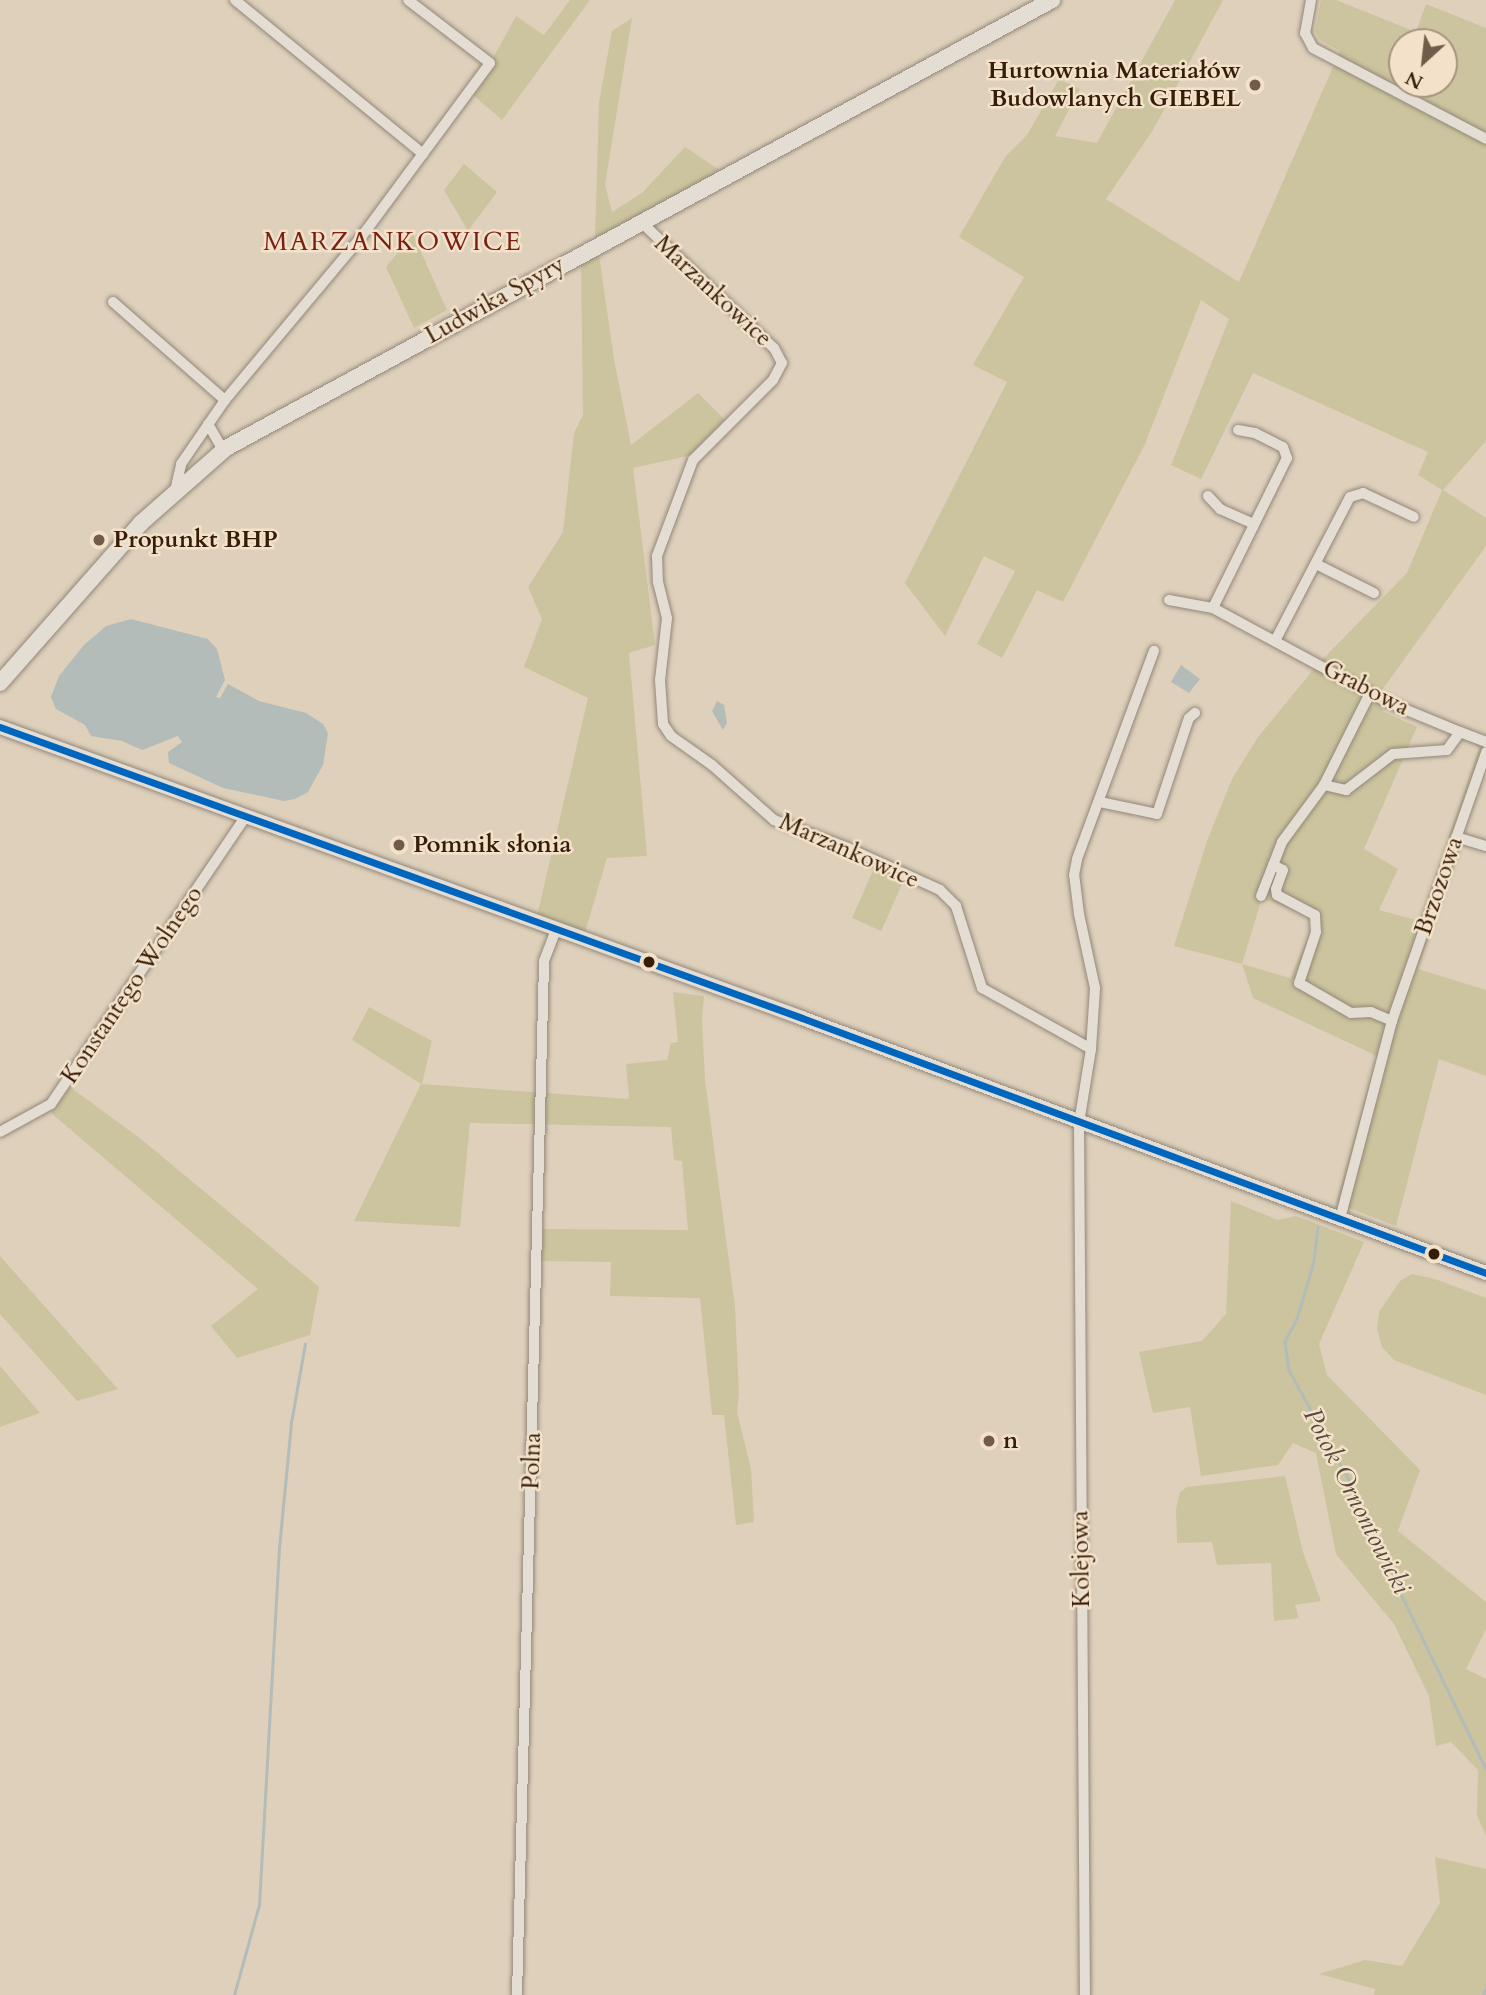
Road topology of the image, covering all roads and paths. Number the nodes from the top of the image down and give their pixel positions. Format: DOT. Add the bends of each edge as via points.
graph roads {
  1 [pos="235,0"];
  2 [pos="408,0"];
  3 [pos="1052,0"];
  4 [pos="1311,0"];
  5 [pos="1486,139"];
  6 [pos="423,154"];
  7 [pos="640,221"];
  8 [pos="113,302"];
  9 [pos="225,400"];
  10 [pos="208,424"];
  11 [pos="1238,430"];
  12 [pos="223,450"];
  13 [pos="175,491"];
  14 [pos="1208,496"];
  15 [pos="1414,517"];
  16 [pos="1254,524"];
  17 [pos="1316,564"];
  18 [pos="1374,593"];
  19 [pos="1169,600"];
  20 [pos="1213,608"];
  21 [pos="1275,641"];
  22 [pos="1154,651"];
  23 [pos="0,683"];
  24 [pos="1370,693"];
  25 [pos="1195,713"];
  26 [pos="0,727"];
  27 [pos="1460,732"];
  28 [pos="1486,742"];
  29 [pos="1486,752"];
  30 [pos="1324,785"];
  31 [pos="1100,802"];
  32 [pos="245,817"];
  33 [pos="1456,837"];
  34 [pos="1486,846"];
  35 [pos="1273,865"];
  36 [pos="1261,896"];
  37 [pos="556,930"];
  38 [pos="1392,1021"];
  39 [pos="1091,1049"];
  40 [pos="1079,1123"];
  41 [pos="0,1132"];
  42 [pos="1340,1219"];
  43 [pos="1486,1273"];
  44 [pos="517,1995"];
  45 [pos="1085,1995"];
  1 -- 6 [label="street"];
  2 -- 6 [label="street" via="490,64"];
  3 -- 7 [label="main road, Ludwika Spyry"];
  4 -- 5 [label="street" via="1305,33 1313,48"];
  6 -- 9 [label="street" via="362,236"];
  7 -- 12 [label="main road, Ludwika Spyry"];
  7 -- 39 [label="street, Marzankowice" via="774,348 782,363 773,380 693,460 657,556 667,618 660,680 663,724 671,736 774,820 940,891 956,906 982,988"];
  8 -- 9 [label="street"];
  9 -- 10 [label="street"];
  10 -- 12 [label="street"];
  10 -- 13 [label="street" via="181,464"];
  11 -- 16 [label="street" via="1255,432 1283,447 1287,458"];
  12 -- 13 [label="main road, Ludwika Spyry"];
  13 -- 23 [label="main road, Ludwika Spyry" via="141,523"];
  14 -- 16 [label="street" via="1220,509"];
  15 -- 17 [label="street" via="1363,493 1355,494"];
  16 -- 20 [label="street"];
  17 -- 18 [label="street"];
  17 -- 21 [label="street"];
  19 -- 20 [label="street, Grabowa"];
  20 -- 21 [label="street, Grabowa"];
  21 -- 24 [label="street, Grabowa"];
  22 -- 31 [label="street"];
  24 -- 27 [label="street, Grabowa"];
  24 -- 30 [label="street"];
  25 -- 31 [label="street" via="1189,718 1157,814"];
  26 -- 32 [label="street"];
  27 -- 28 [label="street, Grabowa"];
  27 -- 30 [label="street, Grabowa" via="1447,750 1393,754 1346,790"];
  29 -- 33 [label="street, Brzozowa"];
  30 -- 35 [label="street" via="1287,834"];
  31 -- 39 [label="street" via="1074,875 1096,988"];
  32 -- 37 [label="street"];
  32 -- 41 [label="street, Konstantego Wolnego" via="51,1104"];
  33 -- 34 [label="street"];
  33 -- 38 [label="street, Brzozowa"];
  35 -- 36 [label="street"];
  35 -- 38 [label="street" via="1283,870 1277,895 1315,915 1316,932 1300,983 1351,1013 1371,1012"];
  37 -- 40 [label="street"];
  37 -- 44 [label="street, Polna" via="544,961"];
  38 -- 42 [label="street, Brzozowa"];
  39 -- 40 [label="street"];
  40 -- 42 [label="street"];
  40 -- 45 [label="street, Kolejowa"];
  42 -- 43 [label="street"];
}
